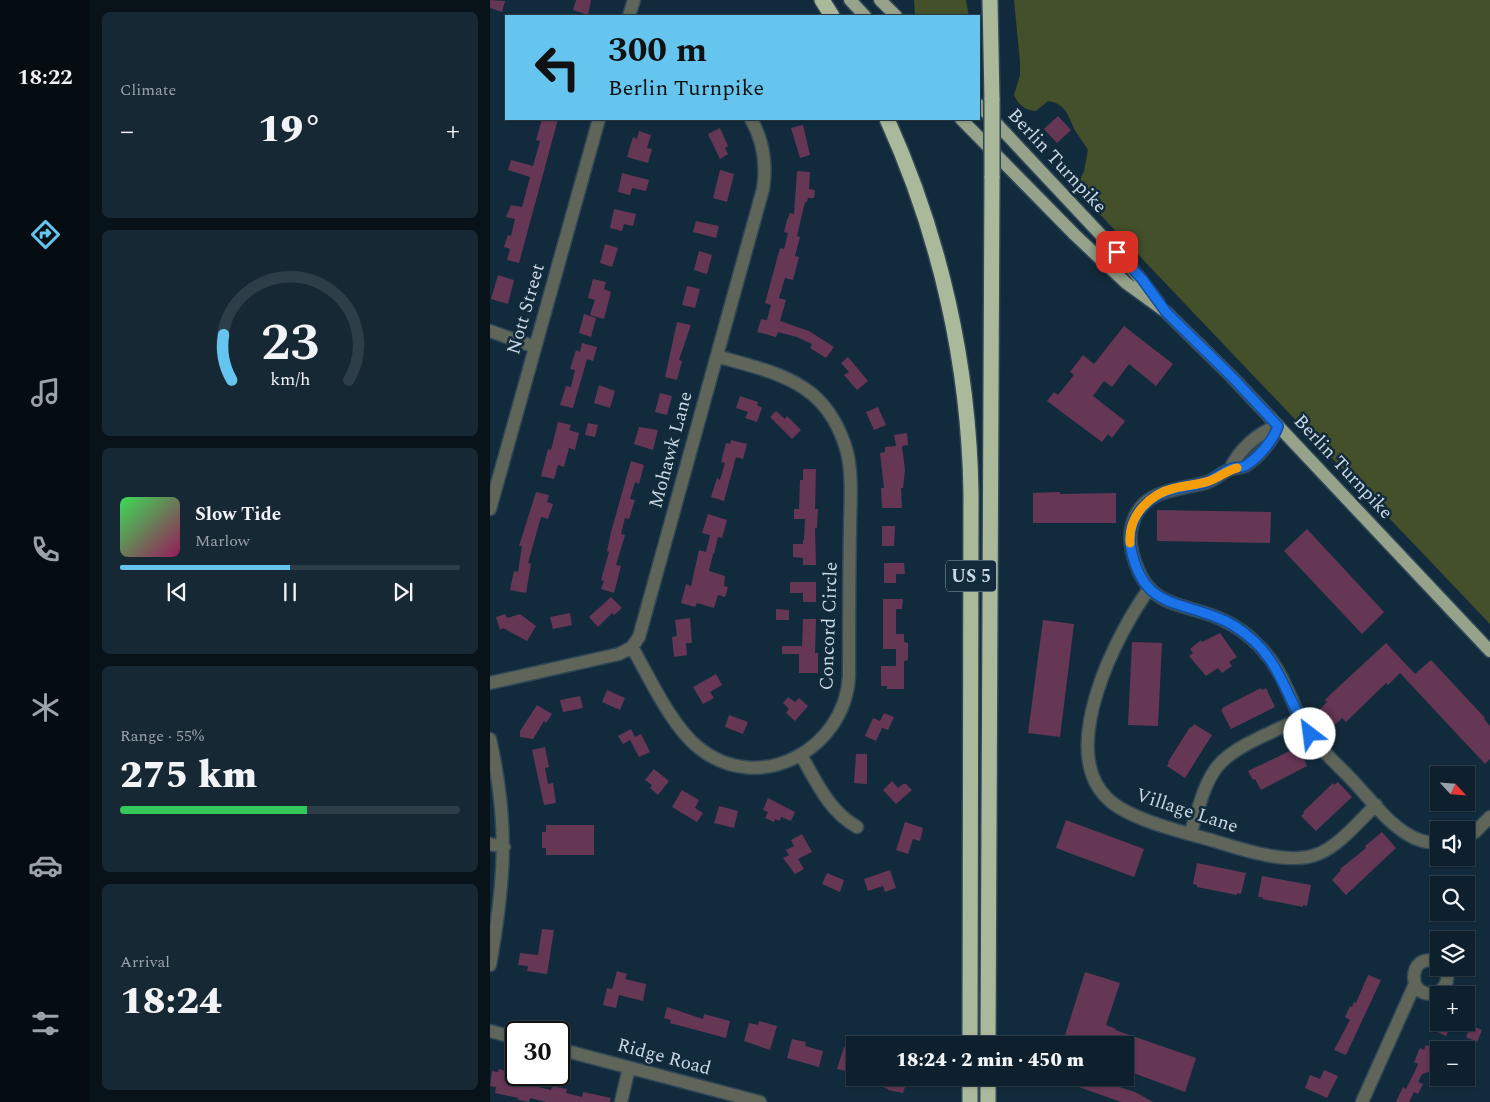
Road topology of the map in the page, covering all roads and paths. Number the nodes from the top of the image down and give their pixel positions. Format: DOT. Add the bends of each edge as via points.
graph roads {
  1 [pos="634,0"];
  2 [pos="822,0"];
  3 [pos="850,0"];
  4 [pos="880,0"];
  5 [pos="990,0"];
  6 [pos="629,15"];
  7 [pos="831,15"];
  8 [pos="864,15"];
  9 [pos="895,15"];
  10 [pos="986,103"];
  11 [pos="599,120"];
  12 [pos="751,120"];
  13 [pos="887,120"];
  14 [pos="962,120"];
  15 [pos="1166,312"];
  16 [pos="490,332"];
  17 [pos="535,347"];
  18 [pos="717,356"];
  19 [pos="1278,426"];
  20 [pos="491,501"];
  21 [pos="1150,589"];
  22 [pos="632,647"];
  23 [pos="1490,651"];
  24 [pos="490,683"];
  25 [pos="1300,719"];
  26 [pos="490,739"];
  27 [pos="802,755"];
  28 [pos="1376,805"];
  29 [pos="1490,817"];
  30 [pos="857,827"];
  31 [pos="1475,832"];
  32 [pos="1190,834"];
  33 [pos="1430,842"];
  34 [pos="490,844"];
  35 [pos="504,847"];
  36 [pos="1430,960"];
  37 [pos="490,965"];
  38 [pos="1447,976"];
  39 [pos="1415,984"];
  40 [pos="490,1031"];
  41 [pos="505,1035"];
  42 [pos="970,1036"];
  43 [pos="988,1036"];
  44 [pos="570,1052"];
  45 [pos="629,1068"];
  46 [pos="970,1086"];
  47 [pos="988,1086"];
  48 [pos="621,1102"];
  49 [pos="760,1102"];
  50 [pos="970,1102"];
  51 [pos="988,1102"];
  52 [pos="1362,1102"];
  1 -- 6 [label="street"];
  2 -- 7 [label="highway"];
  3 -- 8 [label="main road"];
  4 -- 9 [label="main road"];
  5 -- 10 [label="highway, US 5"];
  10 -- 15 [label="main road, Berlin Turnpike" via="1130,266"];
  10 -- 43 [label="highway, US 5, bridge" via="992,176"];
  11 -- 17 [label="street, Nott Street"];
  12 -- 18 [label="street, Mohawk Lane" via="763,152 764,184"];
  13 -- 42 [label="highway, US 5" via="920,201 942,276 958,352 969,435"];
  14 -- 15 [label="main road, Berlin Turnpike" via="1126,283"];
  15 -- 19 [label="main road, Berlin Turnpike"];
  16 -- 17 [label="street"];
  17 -- 20 [label="street, Nott Street"];
  18 -- 22 [label="street, Mohawk Lane" via="640,632"];
  18 -- 27 [label="street, Concord Circle" via="777,374 812,394 833,418 848,456 848,688 834,723"];
  19 -- 21 [label="street" via="1274,438 1244,466 1230,469 1209,481 1164,492 1151,499 1137,514 1130,545 1138,571"];
  19 -- 23 [label="main road, Berlin Turnpike"];
  21 -- 25 [label="street" via="1164,600 1216,617 1247,635 1277,669"];
  21 -- 32 [label="street, Village Lane" via="1121,633 1101,681 1090,726 1090,761 1100,788 1112,803"];
  22 -- 24 [label="street" via="613,656"];
  22 -- 27 [label="street, Concord Circle" via="680,729 708,754 749,767 778,764"];
  25 -- 28 [label="street" via="1316,742"];
  25 -- 32 [label="street" via="1222,761 1212,776"];
  26 -- 35 [label="street" via="502,804"];
  27 -- 30 [label="street" via="830,806"];
  28 -- 32 [label="street, Village Lane" via="1327,850 1304,858 1272,855"];
  28 -- 33 [label="street" via="1408,835"];
  29 -- 31 [label="street"];
  34 -- 35 [label="street"];
  35 -- 37 [label="street" via="501,900"];
  36 -- 39 [label="street" via="1420,964 1414,973"];
  38 -- 39 [label="street" via="1446,984 1439,992 1428,994"];
  39 -- 52 [label="street"];
  40 -- 41 [label="street"];
  44 -- 45 [label="street, Ridge Road"];
  45 -- 48 [label="street"];
  45 -- 49 [label="street, Ridge Road"];
  46 -- 50 [label="highway"];
  47 -- 51 [label="highway"];
}
